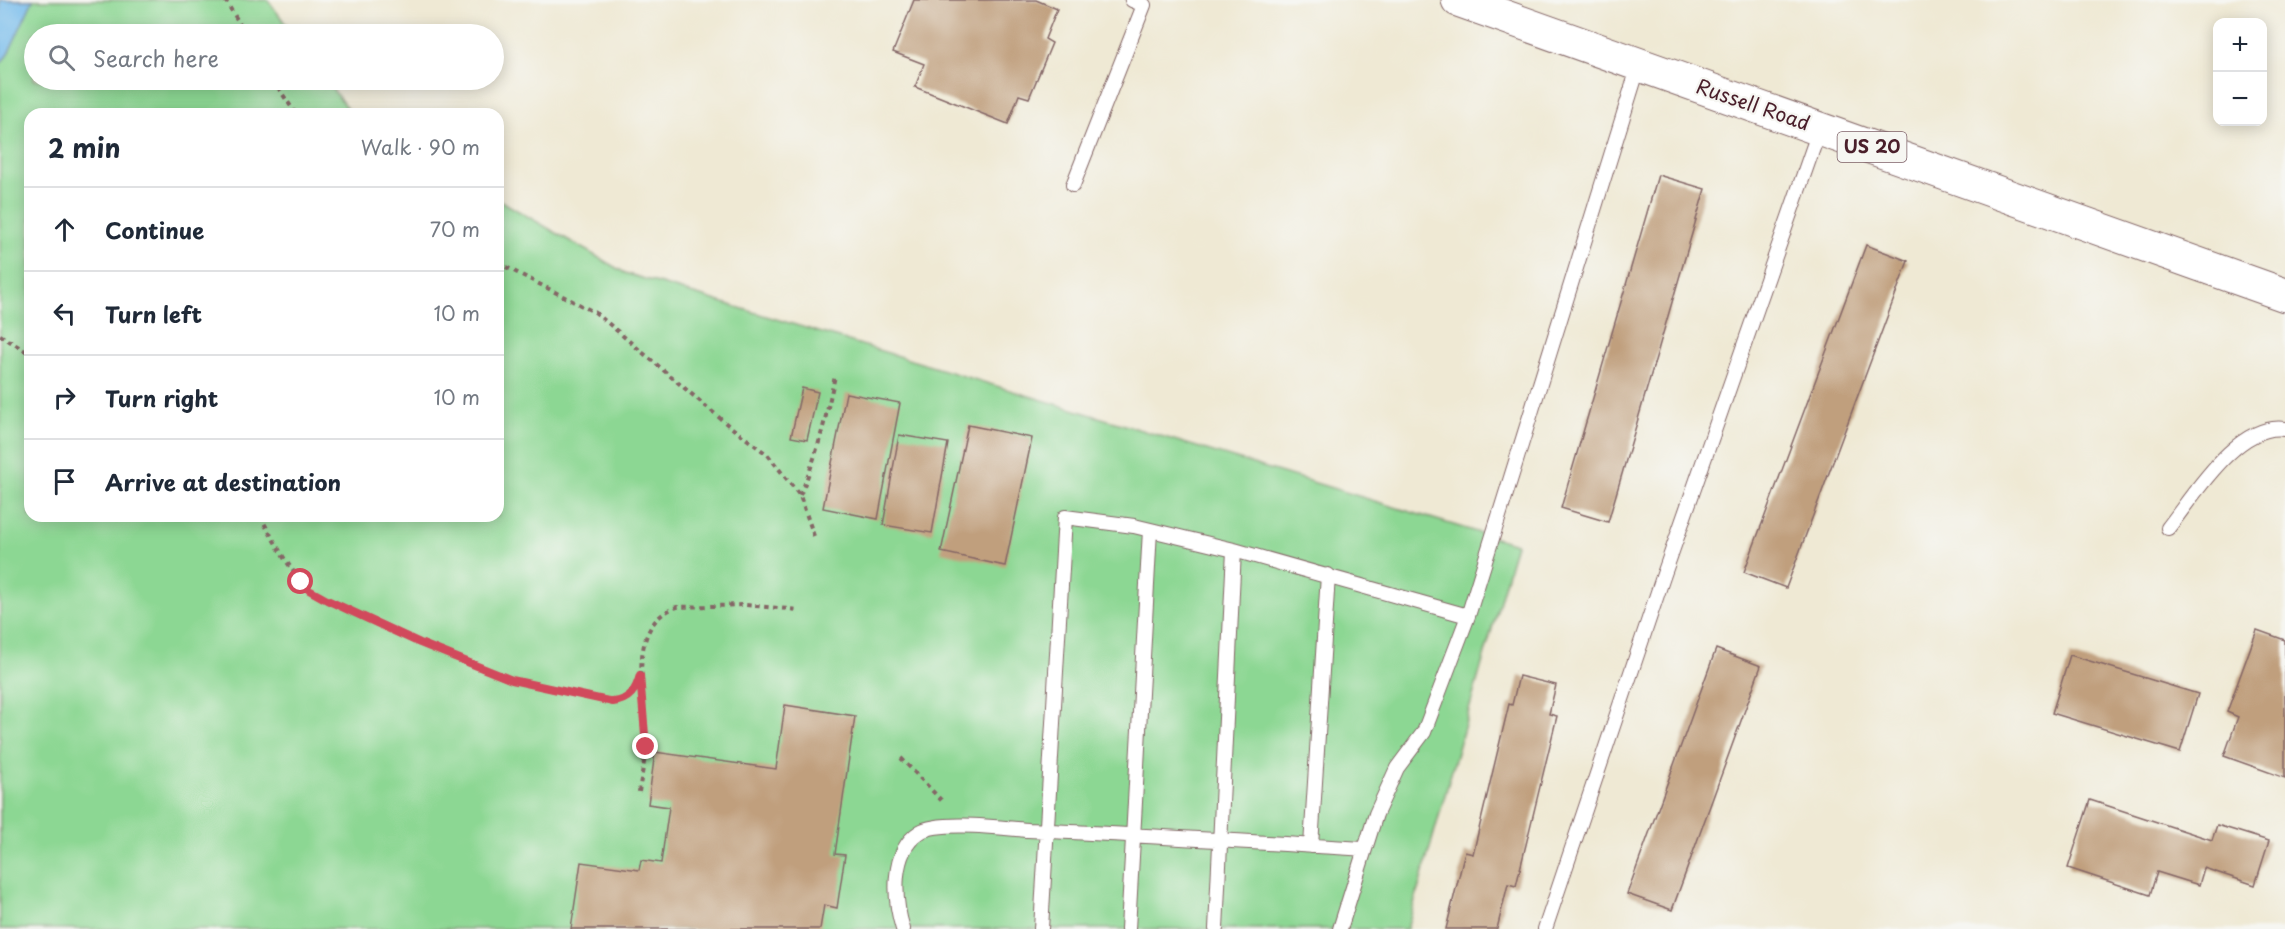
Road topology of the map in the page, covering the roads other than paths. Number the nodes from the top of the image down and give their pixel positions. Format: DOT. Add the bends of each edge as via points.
graph roads {
  1 [pos="1458,0"];
  2 [pos="1140,2"];
  3 [pos="1639,64"];
  4 [pos="1820,128"];
  5 [pos="1073,185"];
  6 [pos="2285,295"];
  7 [pos="2285,429"];
  8 [pos="2168,528"];
  9 [pos="1150,530"];
  10 [pos="1234,550"];
  11 [pos="1329,575"];
  12 [pos="1468,616"];
  13 [pos="1047,830"];
  14 [pos="1132,835"];
  15 [pos="1220,841"];
  16 [pos="1311,846"];
  17 [pos="1365,849"];
  18 [pos="903,929"];
  19 [pos="1041,929"];
  20 [pos="1128,929"];
  21 [pos="1216,929"];
  22 [pos="1340,929"];
  23 [pos="1545,929"];
  1 -- 3 [label="main road, Russell Road / US 20"];
  2 -- 5 [label="lane"];
  3 -- 4 [label="main road, Russell Road / US 20"];
  3 -- 12 [label="lane"];
  4 -- 6 [label="main road, Russell Road / US 20"];
  4 -- 23 [label="lane"];
  7 -- 8 [label="lane" via="2272,427 2232,448"];
  9 -- 10 [label="lane"];
  9 -- 13 [label="lane" via="1065,516"];
  9 -- 14 [label="lane"];
  10 -- 11 [label="lane"];
  10 -- 15 [label="lane"];
  11 -- 12 [label="lane"];
  11 -- 16 [label="lane"];
  12 -- 17 [label="lane" via="1424,732 1397,768"];
  13 -- 14 [label="lane"];
  13 -- 18 [label="lane" via="930,827 919,833 906,845 897,873 898,916"];
  13 -- 19 [label="lane"];
  14 -- 15 [label="lane"];
  14 -- 20 [label="lane"];
  15 -- 16 [label="lane"];
  15 -- 21 [label="lane"];
  16 -- 17 [label="lane"];
  17 -- 22 [label="lane"];
}
